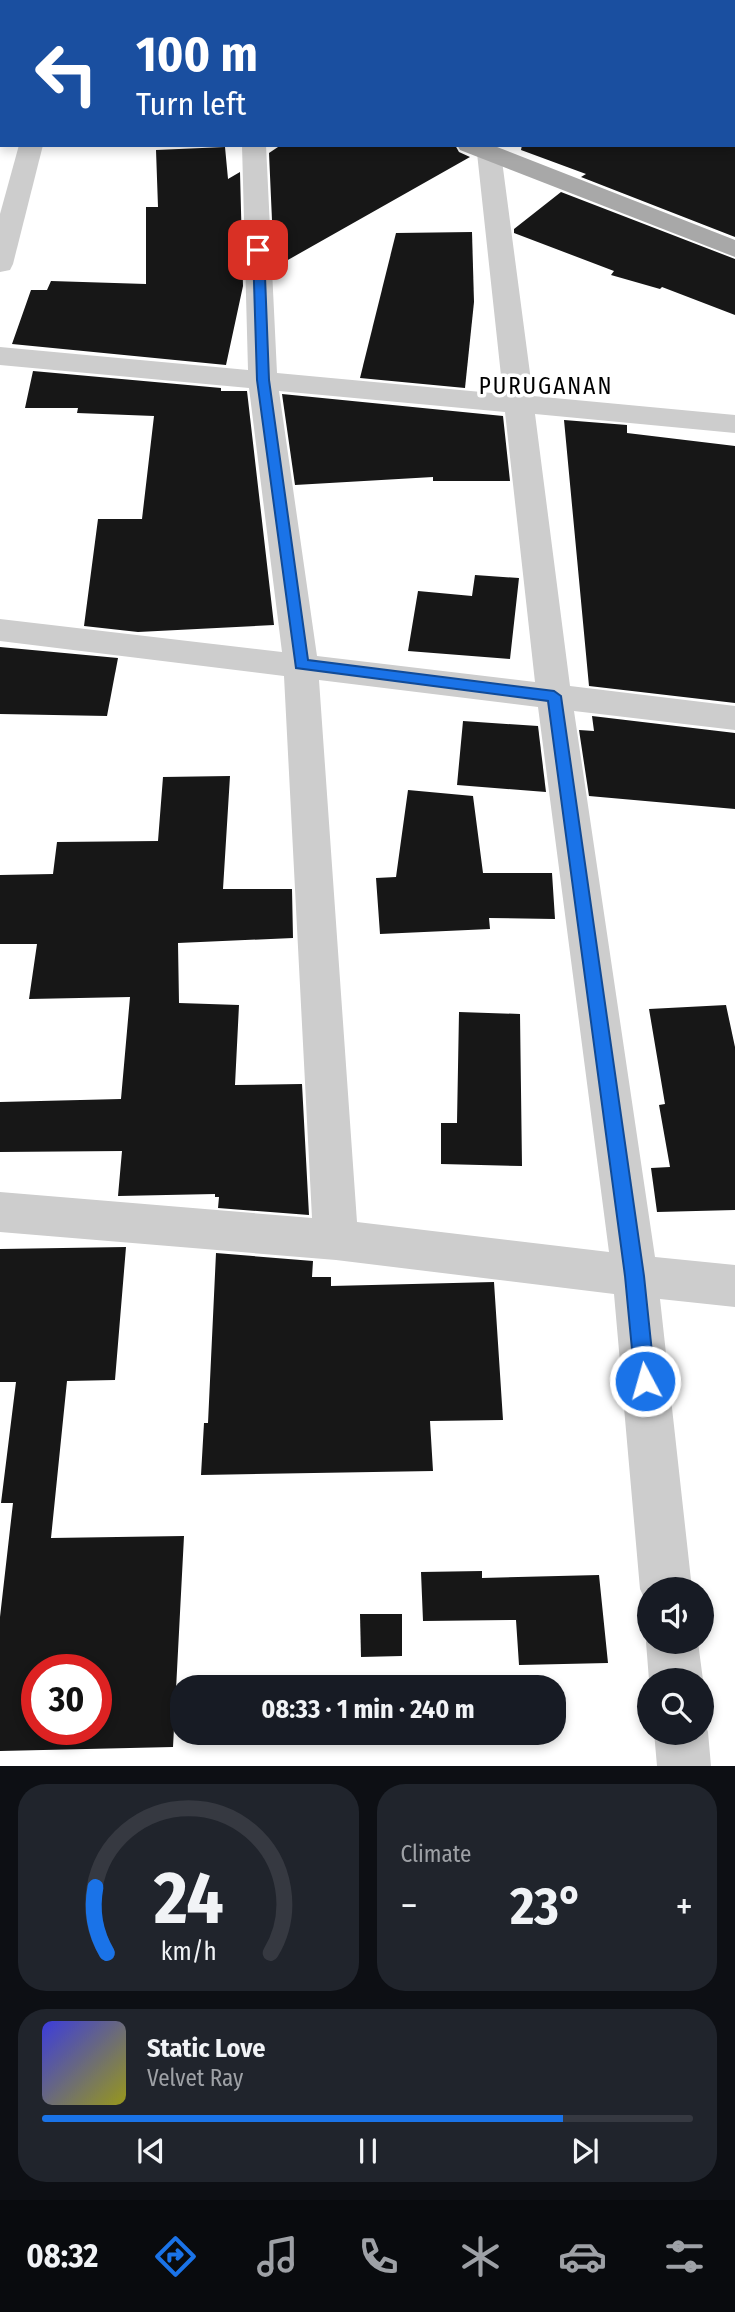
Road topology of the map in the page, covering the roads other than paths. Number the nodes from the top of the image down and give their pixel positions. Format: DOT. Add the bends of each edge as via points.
graph roads {
  1 [pos="30,147"];
  2 [pos="254,147"];
  3 [pos="479,149"];
  4 [pos="735,249"];
  5 [pos="0,264"];
  6 [pos="0,356"];
  7 [pos="263,380"];
  8 [pos="521,404"];
  9 [pos="735,424"];
  10 [pos="0,630"];
  11 [pos="301,664"];
  12 [pos="554,696"];
  13 [pos="735,718"];
  14 [pos="0,1212"];
  15 [pos="336,1240"];
  16 [pos="635,1276"];
  17 [pos="735,1286"];
  18 [pos="665,1577"];
  19 [pos="682,1745"];
  20 [pos="684,1766"];
  1 -- 5 [label="street"];
  2 -- 7 [label="street"];
  3 -- 4 [label="main road"];
  3 -- 8 [label="street"];
  6 -- 7 [label="street"];
  7 -- 8 [label="street"];
  7 -- 11 [label="street"];
  8 -- 9 [label="street"];
  8 -- 12 [label="street"];
  10 -- 11 [label="street"];
  11 -- 12 [label="street"];
  11 -- 15 [label="street"];
  12 -- 13 [label="street"];
  12 -- 16 [label="street"];
  14 -- 15 [label="street"];
  15 -- 16 [label="street"];
  16 -- 17 [label="street"];
  16 -- 18 [label="street"];
  19 -- 20 [label="street"];
}
